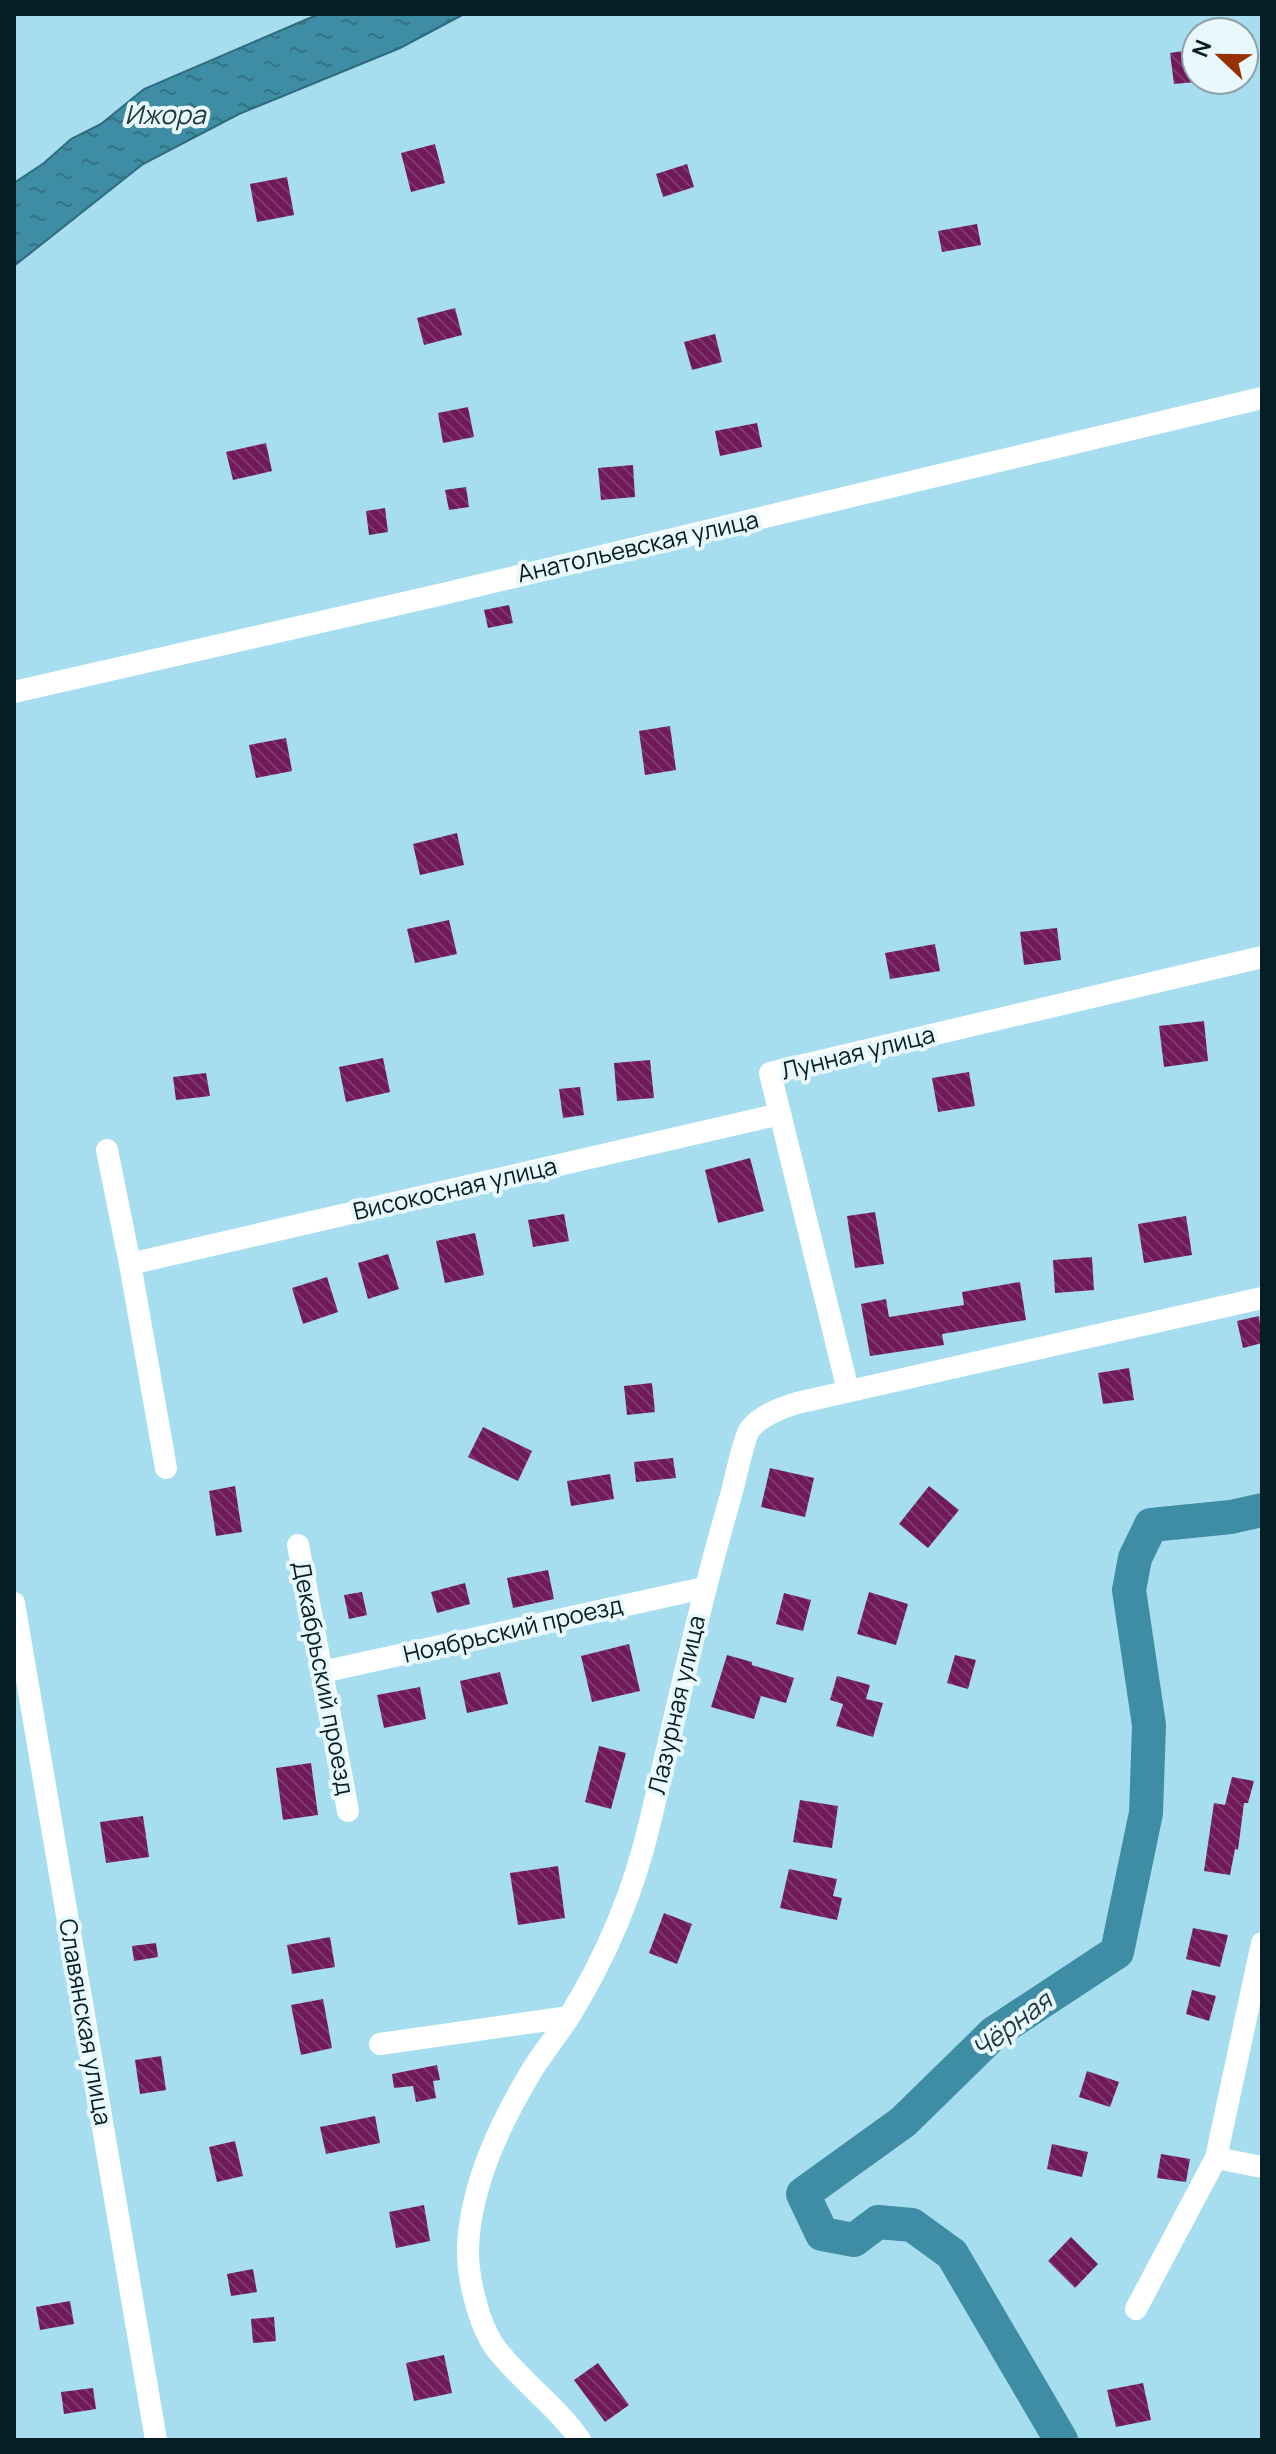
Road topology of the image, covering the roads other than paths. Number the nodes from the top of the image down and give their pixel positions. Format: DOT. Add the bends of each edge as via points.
graph roads {
  1 [pos="1262,398"];
  2 [pos="14,692"];
  3 [pos="1262,957"];
  4 [pos="780,1114"];
  5 [pos="107,1150"];
  6 [pos="130,1264"];
  7 [pos="1262,1298"];
  8 [pos="848,1390"];
  9 [pos="166,1468"];
  10 [pos="298,1545"];
  11 [pos="704,1588"];
  12 [pos="14,1603"];
  13 [pos="322,1672"];
  14 [pos="348,1811"];
  15 [pos="1262,1943"];
  16 [pos="569,2017"];
  17 [pos="380,2044"];
  18 [pos="1216,2158"];
  19 [pos="1262,2167"];
  20 [pos="1136,2309"];
  21 [pos="156,2440"];
  22 [pos="580,2440"];
  1 -- 2 [label="street, Анатольевская улица"];
  3 -- 4 [label="street, Лунная улица" via="770,1073"];
  4 -- 6 [label="street, Високосная улица"];
  4 -- 8 [label="street, Лунная улица"];
  5 -- 6 [label="street"];
  6 -- 9 [label="street"];
  7 -- 8 [label="street, Лазурная улица"];
  8 -- 11 [label="street, Лазурная улица" via="773,1411 750,1429"];
  10 -- 13 [label="street, Декабрьский проезд"];
  11 -- 13 [label="street, Ноябрьский проезд"];
  11 -- 16 [label="street, Лазурная улица" via="629,1895 608,1947"];
  12 -- 21 [label="street, Славянская улица"];
  13 -- 14 [label="street, Декабрьский проезд"];
  15 -- 18 [label="street"];
  16 -- 17 [label="street"];
  16 -- 22 [label="street, Лазурная улица" via="506,2117 483,2169 468,2250 470,2280 494,2345"];
  18 -- 19 [label="street"];
  18 -- 20 [label="street"];
}
